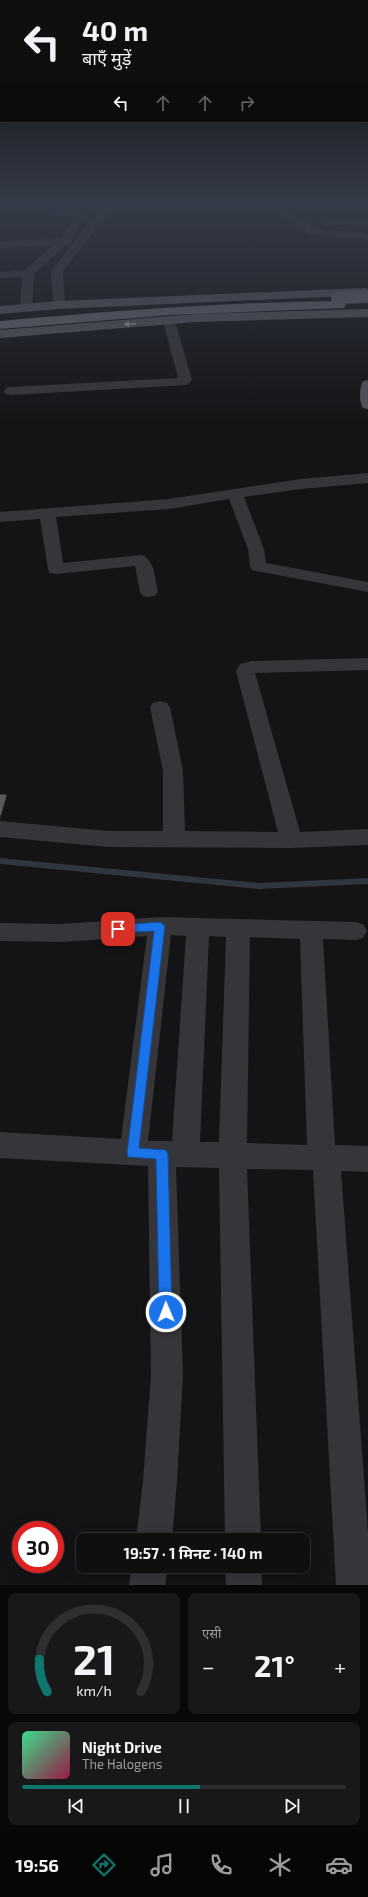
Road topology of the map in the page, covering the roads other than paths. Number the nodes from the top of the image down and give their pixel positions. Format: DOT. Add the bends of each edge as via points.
graph roads {
  1 [pos="28,278"];
  2 [pos="57,278"];
  3 [pos="365,294"];
  4 [pos="338,301"];
  5 [pos="59,305"];
  6 [pos="26,308"];
  7 [pos="0,310"];
  8 [pos="367,310"];
  9 [pos="0,319"];
  10 [pos="169,321"];
  11 [pos="0,325"];
  12 [pos="0,334"];
  13 [pos="368,384"];
  14 [pos="11,391"];
  15 [pos="368,405"];
  16 [pos="368,478"];
  17 [pos="235,494"];
  18 [pos="47,513"];
  19 [pos="0,517"];
  20 [pos="368,587"];
  21 [pos="149,592"];
  22 [pos="368,664"];
  23 [pos="160,707"];
  24 [pos="0,829"];
  25 [pos="368,837"];
  26 [pos="174,840"];
  27 [pos="291,840"];
  28 [pos="160,926"];
  29 [pos="198,927"];
  30 [pos="238,928"];
  31 [pos="311,930"];
  32 [pos="355,931"];
  33 [pos="0,932"];
  34 [pos="0,1145"];
  35 [pos="160,1154"];
  36 [pos="233,1156"];
  37 [pos="324,1159"];
  38 [pos="368,1159"];
  39 [pos="155,1533"];
  40 [pos="243,1533"];
  41 [pos="149,1573"];
  42 [pos="243,1573"];
  43 [pos="147,1585"];
  44 [pos="244,1585"];
  45 [pos="354,1585"];
  1 -- 6 [label="street"];
  2 -- 5 [label="street"];
  3 -- 4 [label="highway, bridge"];
  3 -- 5 [label="main road"];
  3 -- 8 [label="main road"];
  4 -- 8 [label="highway"];
  4 -- 9 [label="highway" via="208,303 59,312"];
  4 -- 11 [label="highway"];
  5 -- 6 [label="main road"];
  6 -- 7 [label="main road"];
  8 -- 10 [label="main road"];
  10 -- 12 [label="main road, one-way"];
  10 -- 14 [label="street" via="185,380 182,382"];
  13 -- 15 [label="main road"];
  16 -- 17 [label="street" via="301,484"];
  17 -- 18 [label="street" via="169,504"];
  17 -- 20 [label="street" via="256,549 258,566"];
  18 -- 19 [label="street"];
  18 -- 21 [label="street" via="56,569 141,560"];
  22 -- 27 [label="street" via="252,667 245,670"];
  23 -- 26 [label="street" via="173,771"];
  24 -- 26 [label="street" via="108,839"];
  25 -- 27 [label="street"];
  26 -- 27 [label="street"];
  28 -- 29 [label="street"];
  28 -- 33 [label="street" via="62,933"];
  28 -- 35 [label="street"];
  29 -- 30 [label="street"];
  29 -- 35 [label="street"];
  30 -- 31 [label="street"];
  30 -- 36 [label="street"];
  31 -- 32 [label="street"];
  31 -- 37 [label="street"];
  34 -- 35 [label="street"];
  35 -- 36 [label="street"];
  35 -- 39 [label="street" via="167,1375"];
  36 -- 37 [label="street"];
  36 -- 40 [label="street"];
  37 -- 38 [label="street"];
  37 -- 45 [label="street"];
  41 -- 43 [label="street"];
  42 -- 44 [label="street"];
}
